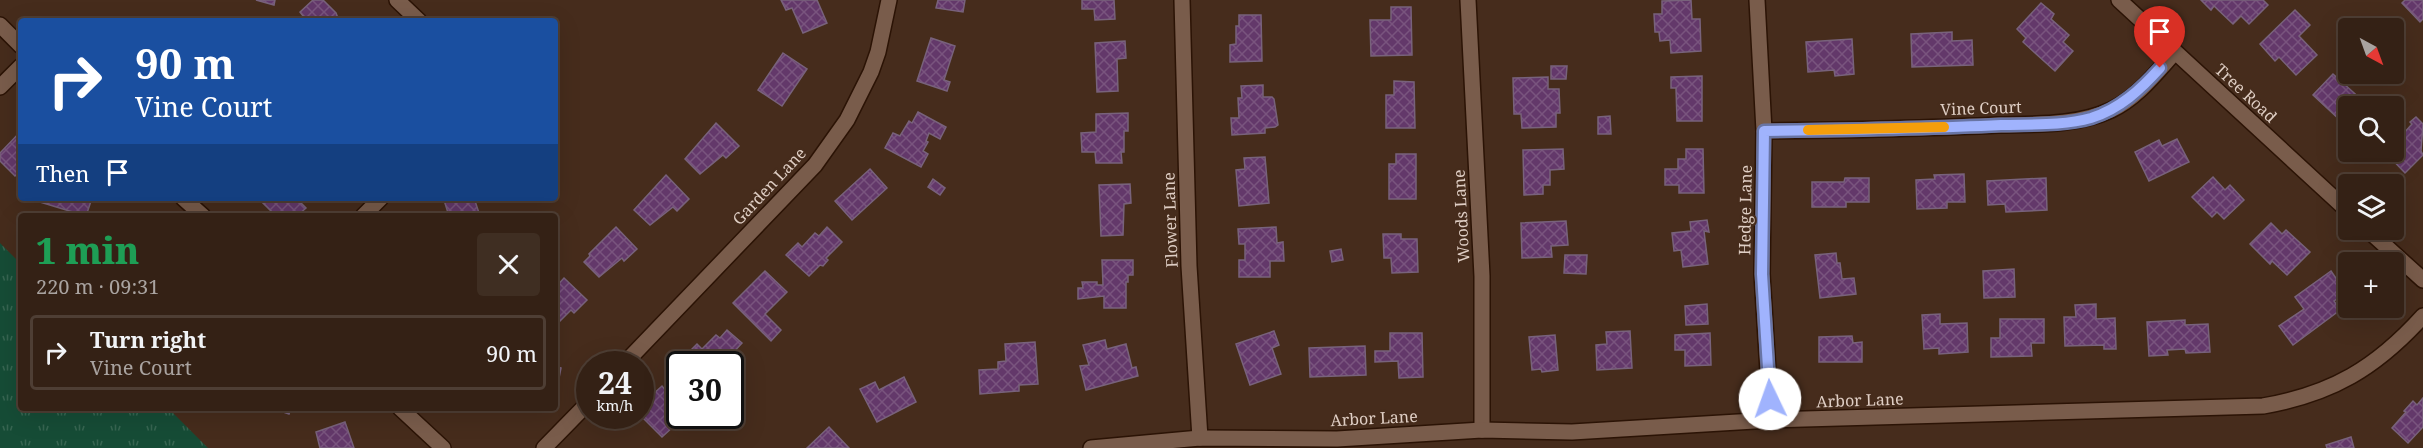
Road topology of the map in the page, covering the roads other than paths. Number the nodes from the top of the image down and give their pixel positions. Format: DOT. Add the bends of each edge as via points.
graph roads {
  1 [pos="397,0"];
  2 [pos="889,0"];
  3 [pos="1182,0"];
  4 [pos="1468,0"];
  5 [pos="1757,0"];
  6 [pos="2120,0"];
  7 [pos="416,18"];
  8 [pos="0,25"];
  9 [pos="18,43"];
  10 [pos="2175,52"];
  11 [pos="18,69"];
  12 [pos="0,87"];
  13 [pos="1764,131"];
  14 [pos="186,201"];
  15 [pos="378,201"];
  16 [pos="2338,202"];
  17 [pos="199,213"];
  18 [pos="366,213"];
  19 [pos="2379,240"];
  20 [pos="2423,280"];
  21 [pos="2423,316"];
  22 [pos="636,351"];
  23 [pos="403,411"];
  24 [pos="576,415"];
  25 [pos="1771,420"];
  26 [pos="1482,430"];
  27 [pos="1200,438"];
  28 [pos="443,448"];
  29 [pos="544,448"];
  30 [pos="1091,448"];
  1 -- 7 [label="street"];
  2 -- 22 [label="street, Garden Lane" via="871,72 848,120 815,165"];
  3 -- 27 [label="street, Flower Lane" via="1189,266"];
  4 -- 26 [label="street, Woods Lane" via="1482,276"];
  5 -- 13 [label="street, Hedge Lane"];
  6 -- 10 [label="street, Tree Road"];
  8 -- 9 [label="street"];
  10 -- 13 [label="street, Vine Court" via="2128,100 2090,118 1965,127"];
  10 -- 16 [label="street, Tree Road"];
  11 -- 12 [label="street"];
  13 -- 25 [label="street, Hedge Lane" via="1762,274"];
  14 -- 17 [label="street"];
  15 -- 18 [label="street"];
  19 -- 20 [label="street"];
  21 -- 25 [label="street, Arbor Lane" via="2366,368 2321,393 2282,403"];
  23 -- 28 [label="street"];
  24 -- 29 [label="street"];
  25 -- 26 [label="street, Arbor Lane" via="1572,432"];
  26 -- 27 [label="street, Arbor Lane" via="1337,439"];
  27 -- 30 [label="street, Arbor Lane"];
}
